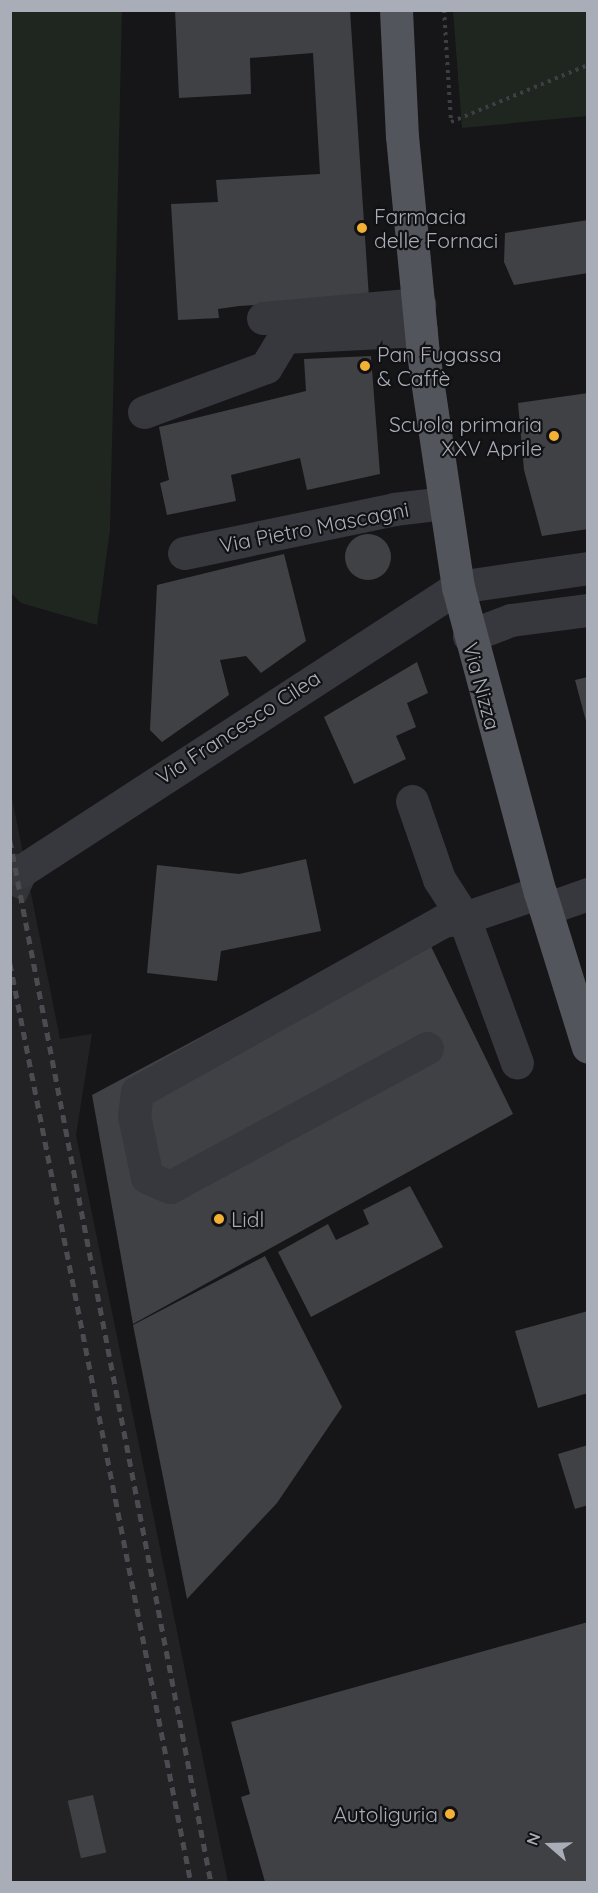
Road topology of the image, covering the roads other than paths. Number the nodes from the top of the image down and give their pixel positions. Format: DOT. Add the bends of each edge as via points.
graph roads {
  1 [pos="396,10"];
  2 [pos="420,317"];
  3 [pos="262,318"];
  4 [pos="144,412"];
  5 [pos="444,503"];
  6 [pos="184,553"];
  7 [pos="588,568"];
  8 [pos="458,587"];
  9 [pos="588,610"];
  10 [pos="469,636"];
  11 [pos="412,801"];
  12 [pos="21,871"];
  13 [pos="588,894"];
  14 [pos="543,900"];
  15 [pos="464,918"];
  16 [pos="588,1047"];
  17 [pos="427,1048"];
  18 [pos="518,1063"];
  1 -- 2 [label="main road, Via Nizza"];
  2 -- 3 [label="street"];
  2 -- 4 [label="street" via="284,337 266,367"];
  2 -- 5 [label="main road, Via Nizza"];
  5 -- 6 [label="street, Via Pietro Mascagni" via="394,509"];
  5 -- 8 [label="main road, Via Nizza"];
  7 -- 8 [label="street"];
  8 -- 10 [label="main road, Via Nizza"];
  8 -- 12 [label="street, Via Francesco Cilea"];
  9 -- 10 [label="street" via="511,620"];
  10 -- 14 [label="main road, Via Nizza"];
  11 -- 15 [label="street" via="439,879"];
  13 -- 14 [label="street"];
  14 -- 15 [label="street"];
  14 -- 16 [label="main road, Via Nizza"];
  15 -- 17 [label="street" via="423,930 137,1092 134,1116 147,1177 170,1187"];
  15 -- 18 [label="street"];
}
